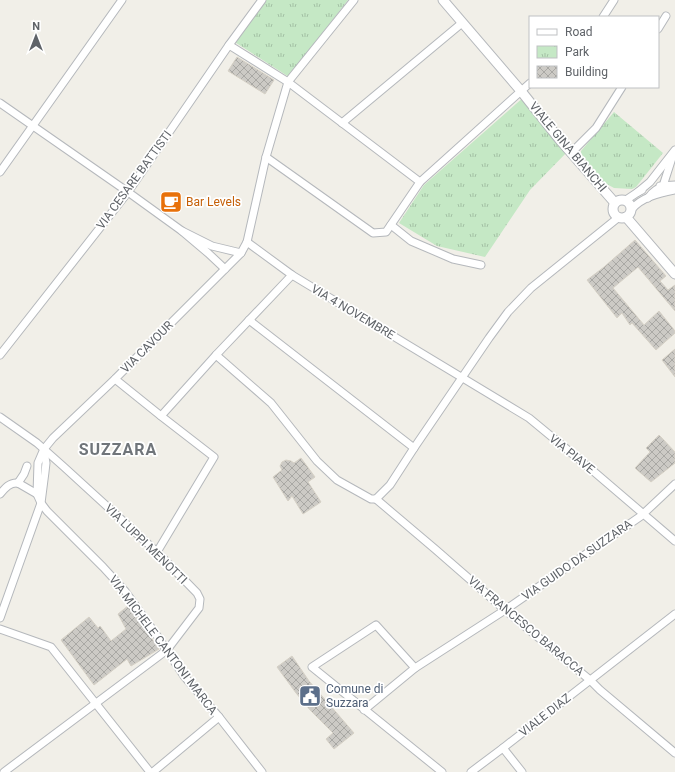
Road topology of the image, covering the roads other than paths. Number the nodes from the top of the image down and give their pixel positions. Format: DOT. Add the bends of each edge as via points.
graph roads {
  1 [pos="122,0"];
  2 [pos="262,0"];
  3 [pos="354,0"];
  4 [pos="443,0"];
  5 [pos="614,0"];
  6 [pos="604,16"];
  7 [pos="666,16"];
  8 [pos="462,23"];
  9 [pos="659,27"];
  10 [pos="229,45"];
  11 [pos="288,82"];
  12 [pos="529,84"];
  13 [pos="621,88"];
  14 [pos="521,91"];
  15 [pos="0,104"];
  16 [pos="342,123"];
  17 [pos="32,126"];
  18 [pos="674,152"];
  19 [pos="571,153"];
  20 [pos="266,157"];
  21 [pos="0,172"];
  22 [pos="420,182"];
  23 [pos="675,185"];
  24 [pos="663,186"];
  25 [pos="675,190"];
  26 [pos="128,192"];
  27 [pos="638,192"];
  28 [pos="648,198"];
  29 [pos="626,200"];
  30 [pos="615,203"];
  31 [pos="625,214"];
  32 [pos="391,225"];
  33 [pos="182,231"];
  34 [pos="246,242"];
  35 [pos="241,253"];
  36 [pos="482,265"];
  37 [pos="225,269"];
  38 [pos="675,274"];
  39 [pos="292,275"];
  40 [pos="249,320"];
  41 [pos="0,355"];
  42 [pos="216,355"];
  43 [pos="462,378"];
  44 [pos="115,379"];
  45 [pos="161,416"];
  46 [pos="0,417"];
  47 [pos="414,448"];
  48 [pos="44,449"];
  49 [pos="27,466"];
  50 [pos="18,483"];
  51 [pos="675,484"];
  52 [pos="0,494"];
  53 [pos="37,494"];
  54 [pos="376,500"];
  55 [pos="41,503"];
  56 [pos="643,514"];
  57 [pos="675,541"];
  58 [pos="157,552"];
  59 [pos="504,610"];
  60 [pos="675,614"];
  61 [pos="0,618"];
  62 [pos="0,629"];
  63 [pos="167,650"];
  64 [pos="415,668"];
  65 [pos="590,680"];
  66 [pos="95,704"];
  67 [pos="364,710"];
  68 [pos="219,717"];
  69 [pos="502,748"];
  70 [pos="675,753"];
  71 [pos="4,772"];
  72 [pos="152,772"];
  73 [pos="262,772"];
  74 [pos="442,772"];
  75 [pos="471,772"];
  76 [pos="522,772"];
  1 -- 17 [label="street"];
  2 -- 10 [label="street, VIA CESARE BATTISTI"];
  3 -- 11 [label="street"];
  4 -- 8 [label="street, VIALE GINA BIANCHI"];
  5 -- 6 [label="street"];
  7 -- 9 [label="street"];
  8 -- 14 [label="street, VIALE GINA BIANCHI"];
  8 -- 16 [label="street"];
  10 -- 11 [label="street"];
  10 -- 26 [label="street, VIA CESARE BATTISTI"];
  11 -- 16 [label="street"];
  11 -- 20 [label="street, VIA CAVOUR"];
  12 -- 14 [label="street"];
  13 -- 19 [label="street" via="596,128"];
  14 -- 19 [label="street, VIALE GINA BIANCHI"];
  14 -- 22 [label="street"];
  15 -- 17 [label="street"];
  16 -- 22 [label="street"];
  17 -- 21 [label="street"];
  17 -- 26 [label="street"];
  18 -- 24 [label="street"];
  18 -- 27 [label="street" via="650,182"];
  19 -- 30 [label="street, VIALE GINA BIANCHI"];
  20 -- 32 [label="street" via="373,233 386,232"];
  20 -- 34 [label="street, VIA CAVOUR"];
  22 -- 32 [label="street"];
  23 -- 24 [label="street"];
  24 -- 27 [label="street"];
  24 -- 28 [label="street"];
  25 -- 28 [label="street"];
  26 -- 33 [label="street"];
  26 -- 41 [label="street, VIA CESARE BATTISTI"];
  27 -- 29 [label="street"];
  28 -- 31 [label="street"];
  29 -- 30 [label="street"];
  29 -- 31 [label="street" via="630,204"];
  30 -- 31 [label="street" via="614,214"];
  31 -- 38 [label="street"];
  31 -- 43 [label="street" via="531,288 508,312"];
  32 -- 36 [label="street" via="411,241 453,259"];
  33 -- 35 [label="street" via="212,246"];
  33 -- 37 [label="street"];
  34 -- 35 [label="street, VIA CAVOUR"];
  34 -- 39 [label="street, VIA 4 NOVEMBRE"];
  35 -- 37 [label="street, VIA CAVOUR"];
  37 -- 44 [label="street, VIA CAVOUR"];
  39 -- 40 [label="street"];
  39 -- 43 [label="street, VIA 4 NOVEMBRE"];
  40 -- 42 [label="street"];
  40 -- 47 [label="street"];
  42 -- 45 [label="street"];
  42 -- 54 [label="street, VIA FRANCESCO BARACCA" via="271,403 317,461 337,480"];
  43 -- 47 [label="street"];
  43 -- 56 [label="street, VIA PIAVE" via="529,418"];
  44 -- 45 [label="street"];
  44 -- 48 [label="street, VIA CAVOUR"];
  45 -- 58 [label="street" via="214,457"];
  46 -- 48 [label="street, VIA LUPPI MENOTTI"];
  47 -- 54 [label="street" via="390,485"];
  48 -- 53 [label="street" via="38,463"];
  48 -- 55 [label="street" via="46,462"];
  48 -- 58 [label="street, VIA LUPPI MENOTTI"];
  49 -- 50 [label="street"];
  50 -- 52 [label="street" via="8,486"];
  50 -- 53 [label="street"];
  51 -- 56 [label="street, VIA GUIDO DA SUZZARA"];
  53 -- 55 [label="street, VIA MICHELE CANTONI MARCA"];
  54 -- 59 [label="street, VIA FRANCESCO BARACCA"];
  55 -- 61 [label="street"];
  55 -- 63 [label="street, VIA MICHELE CANTONI MARCA" via="125,591"];
  56 -- 57 [label="street, VIA PIAVE"];
  56 -- 59 [label="street, VIA GUIDO DA SUZZARA"];
  58 -- 63 [label="street, VIA LUPPI MENOTTI" via="200,599 199,608"];
  59 -- 64 [label="street, VIA GUIDO DA SUZZARA"];
  59 -- 65 [label="street, VIA FRANCESCO BARACCA"];
  60 -- 65 [label="street, VIALE DIAZ"];
  62 -- 66 [label="street" via="51,647"];
  63 -- 66 [label="street, VIA LUPPI MENOTTI"];
  63 -- 68 [label="street, VIA MICHELE CANTONI MARCA" via="184,676"];
  64 -- 67 [label="street, VIA GUIDO DA SUZZARA"];
  64 -- 67 [label="street" via="376,625 312,667"];
  65 -- 69 [label="street, VIALE DIAZ"];
  65 -- 70 [label="street, VIA FRANCESCO BARACCA"];
  66 -- 71 [label="street, VIA LUPPI MENOTTI"];
  66 -- 72 [label="street"];
  67 -- 74 [label="street"];
  68 -- 72 [label="street"];
  68 -- 73 [label="street, VIA MICHELE CANTONI MARCA"];
  69 -- 75 [label="street, VIALE DIAZ"];
  69 -- 76 [label="street"];
}
